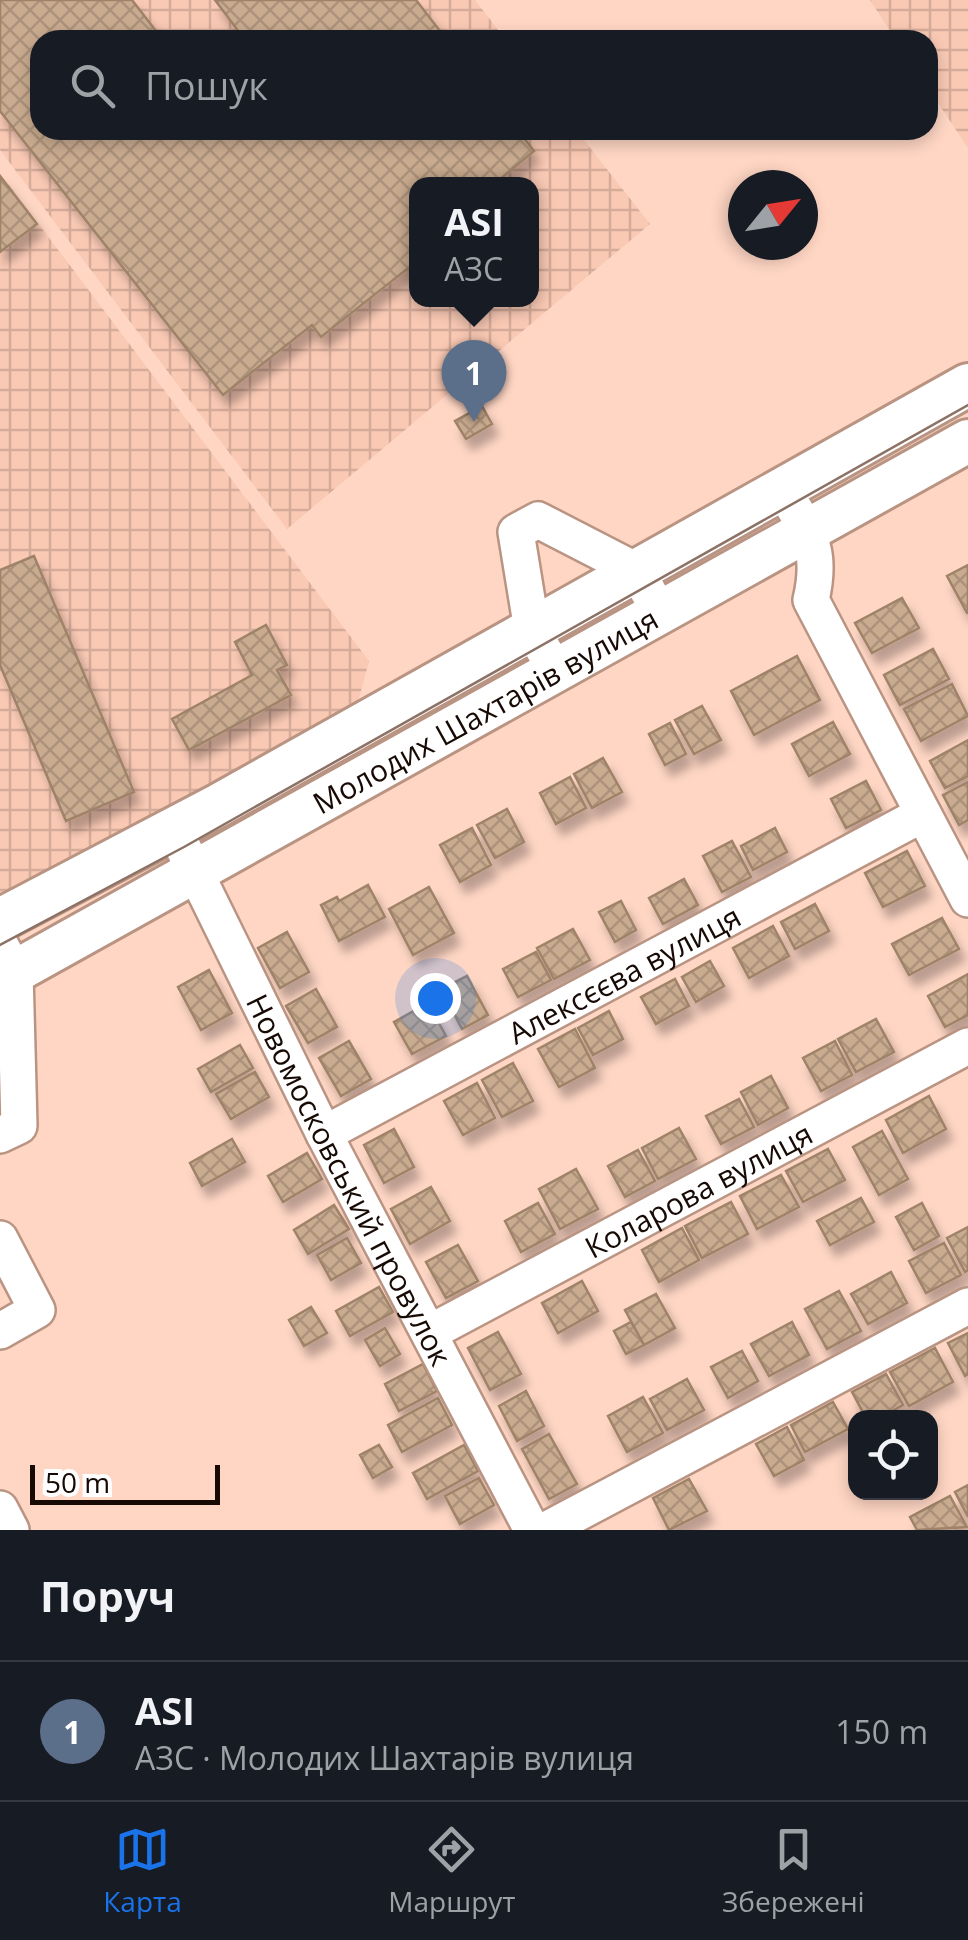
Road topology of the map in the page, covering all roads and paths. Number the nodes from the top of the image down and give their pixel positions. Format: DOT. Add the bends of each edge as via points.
graph roads {
  1 [pos="968,385"];
  2 [pos="968,441"];
  3 [pos="783,489"];
  4 [pos="806,531"];
  5 [pos="637,571"];
  6 [pos="660,613"];
  7 [pos="532,630"];
  8 [pos="556,671"];
  9 [pos="922,814"];
  10 [pos="174,829"];
  11 [pos="196,871"];
  12 [pos="968,900"];
  13 [pos="0,920"];
  14 [pos="5,965"];
  15 [pos="968,1046"];
  16 [pos="324,1134"];
  17 [pos="0,1135"];
  18 [pos="0,1239"];
  19 [pos="968,1306"];
  20 [pos="0,1330"];
  21 [pos="429,1333"];
  22 [pos="0,1509"];
  23 [pos="11,1530"];
  24 [pos="532,1530"];
  25 [pos="546,1530"];
  1 -- 3 [label="main road, Молодих Шахтарів вулиця"];
  2 -- 4 [label="main road, Молодих Шахтарів вулиця"];
  3 -- 4 [label="street"];
  3 -- 5 [label="main road, Молодих Шахтарів вулиця"];
  4 -- 6 [label="main road, Молодих Шахтарів вулиця"];
  4 -- 9 [label="street" via="816,552 811,600"];
  5 -- 6 [label="street"];
  5 -- 7 [label="main road, Молодих Шахтарів вулиця"];
  5 -- 7 [label="street" via="538,520 516,532"];
  6 -- 8 [label="main road, Молодих Шахтарів вулиця"];
  7 -- 8 [label="street"];
  7 -- 10 [label="main road, Молодих Шахтарів вулиця"];
  8 -- 11 [label="main road, Молодих Шахтарів вулиця"];
  9 -- 12 [label="street"];
  9 -- 16 [label="street, Алексєєва вулиця"];
  10 -- 11 [label="street, Новомосковський провулок"];
  10 -- 13 [label="main road, Молодих Шахтарів вулиця"];
  11 -- 14 [label="main road, Молодих Шахтарів вулиця"];
  11 -- 16 [label="street, Новомосковський провулок"];
  14 -- 17 [label="street" via="19,1126"];
  15 -- 21 [label="street, Коларова вулиця"];
  16 -- 21 [label="street, Новомосковський провулок"];
  18 -- 20 [label="street" via="37,1310"];
  19 -- 25 [label="street"];
  21 -- 24 [label="street, Новомосковський провулок"];
  22 -- 23 [label="street"];
}
